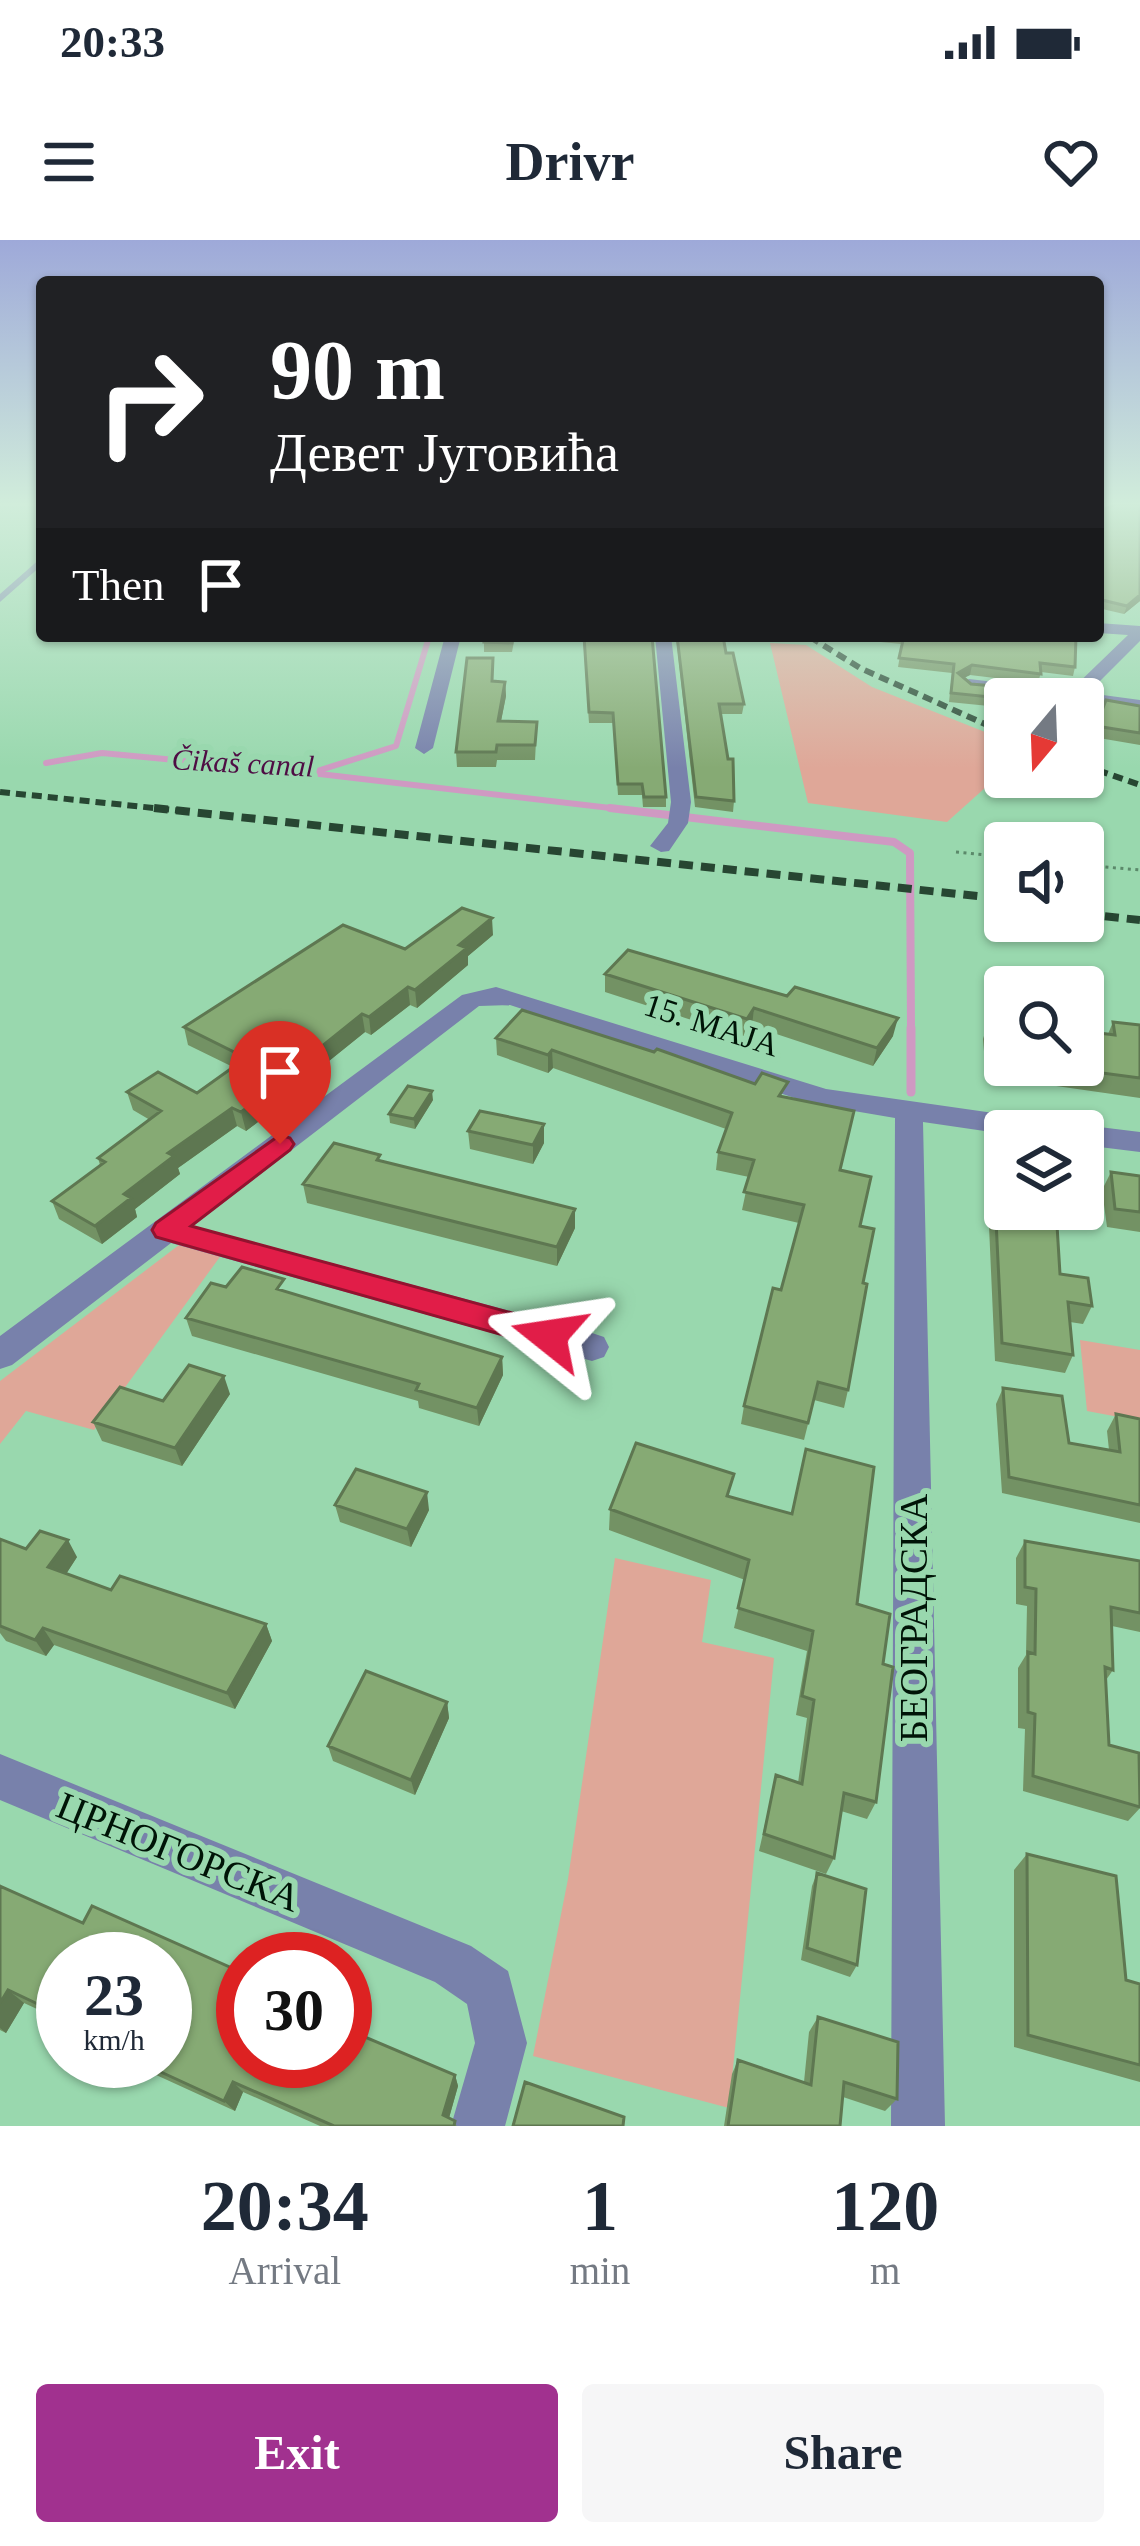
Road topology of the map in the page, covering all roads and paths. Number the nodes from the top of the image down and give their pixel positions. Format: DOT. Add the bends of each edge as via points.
graph roads {
  1 [pos="1104,629"];
  2 [pos="1140,632"];
  3 [pos="450,642"];
  4 [pos="664,642"];
  5 [pos="1093,678"];
  6 [pos="970,684"];
  7 [pos="984,685"];
  8 [pos="1104,693"];
  9 [pos="1140,705"];
  10 [pos="424,748"];
  11 [pos="662,846"];
  12 [pos="956,852"];
  13 [pos="984,855"];
  14 [pos="1104,867"];
  15 [pos="1140,870"];
  16 [pos="909,1110"];
  17 [pos="984,1121"];
  18 [pos="1104,1138"];
  19 [pos="1140,1142"];
  20 [pos="166,1230"];
  21 [pos="592,1347"];
  22 [pos="2,1350"];
  23 [pos="0,1777"];
  24 [pos="478,2126"];
  25 [pos="918,2126"];
  1 -- 2 [label="street"];
  2 -- 5 [label="street"];
  3 -- 10 [label="street"];
  4 -- 11 [label="street" via="679,813"];
  6 -- 7 [label="street"];
  8 -- 9 [label="street"];
  12 -- 13 [label="path"];
  14 -- 15 [label="path"];
  16 -- 17 [label="street, 15. МАЈА"];
  16 -- 20 [label="street, 15. МАЈА" via="824,1097 496,995 471,1000"];
  16 -- 25 [label="street, БЕОГРАДСКА"];
  18 -- 19 [label="street"];
  20 -- 21 [label="street"];
  20 -- 22 [label="street"];
  23 -- 24 [label="street, ЦРНОГОРСКА" via="453,1964 490,1989 501,2043"];
}
